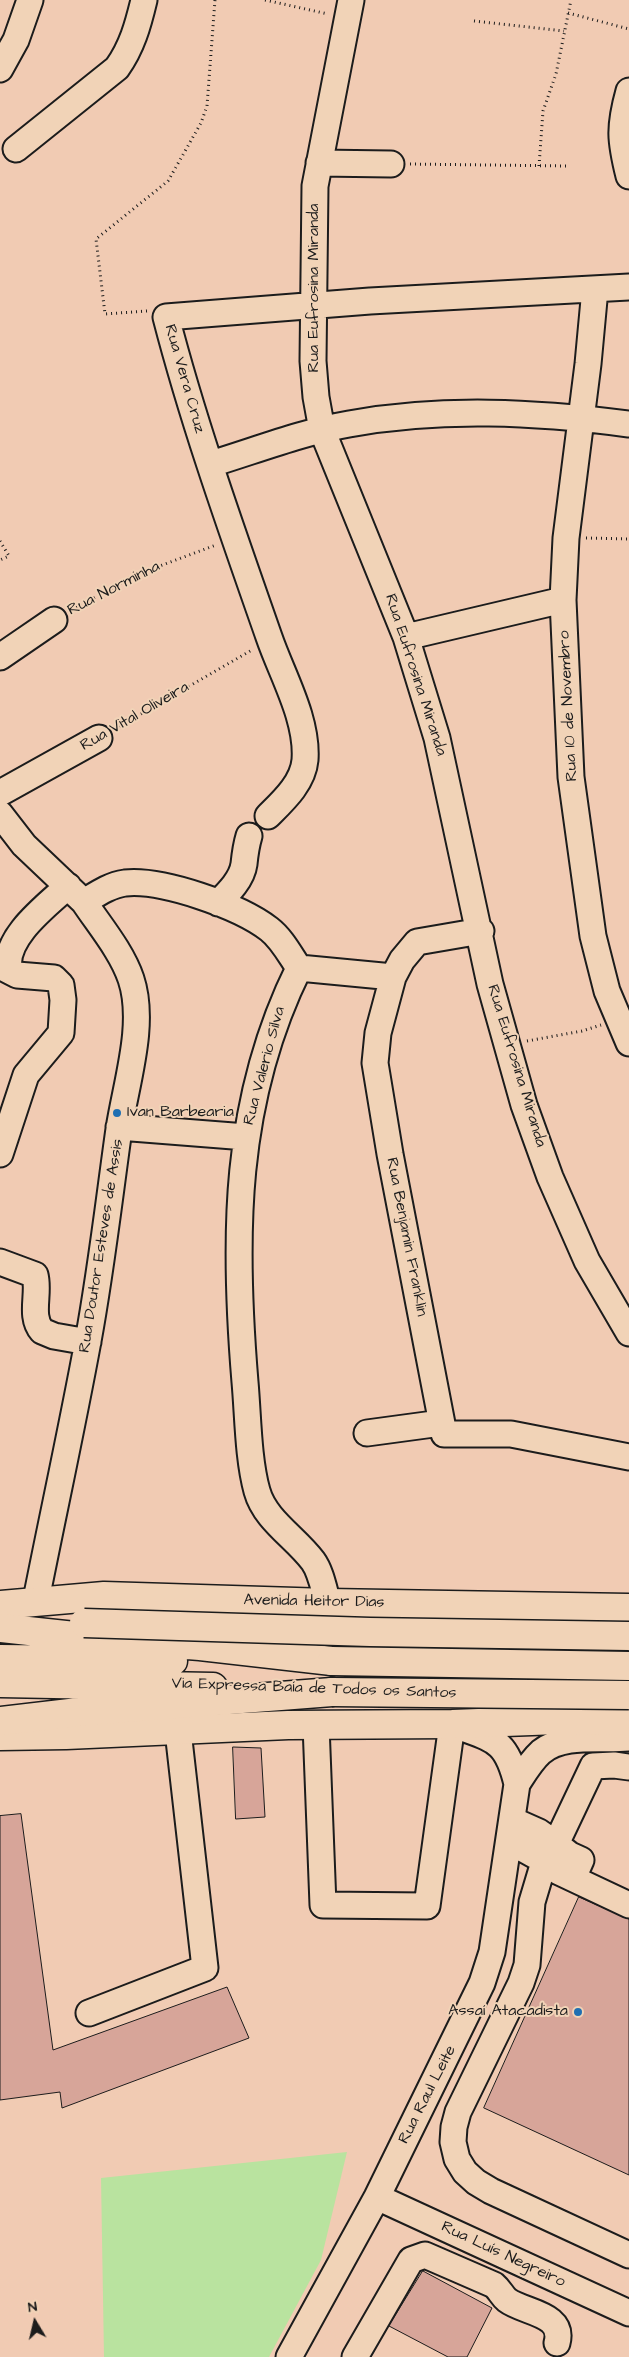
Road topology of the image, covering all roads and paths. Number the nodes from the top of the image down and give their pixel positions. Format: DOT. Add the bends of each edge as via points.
graph roads {
  1 [pos="30,0"];
  2 [pos="144,0"];
  3 [pos="215,0"];
  4 [pos="265,0"];
  5 [pos="571,0"];
  6 [pos="349,9"];
  7 [pos="568,14"];
  8 [pos="474,21"];
  9 [pos="629,29"];
  10 [pos="564,31"];
  11 [pos="0,69"];
  12 [pos="629,91"];
  13 [pos="16,149"];
  14 [pos="319,162"];
  15 [pos="391,164"];
  16 [pos="539,166"];
  17 [pos="566,166"];
  18 [pos="629,176"];
  19 [pos="629,287"];
  20 [pos="595,290"];
  21 [pos="312,306"];
  22 [pos="166,317"];
  23 [pos="581,418"];
  24 [pos="629,424"];
  25 [pos="322,430"];
  26 [pos="211,464"];
  27 [pos="236,538"];
  28 [pos="566,538"];
  29 [pos="629,539"];
  30 [pos="0,541"];
  31 [pos="0,560"];
  32 [pos="563,600"];
  33 [pos="54,620"];
  34 [pos="406,637"];
  35 [pos="270,640"];
  36 [pos="0,656"];
  37 [pos="99,738"];
  38 [pos="0,793"];
  39 [pos="0,814"];
  40 [pos="268,816"];
  41 [pos="249,836"];
  42 [pos="76,894"];
  43 [pos="218,903"];
  44 [pos="480,931"];
  45 [pos="4,968"];
  46 [pos="299,968"];
  47 [pos="393,977"];
  48 [pos="619,1019"];
  49 [pos="629,1043"];
  50 [pos="506,1044"];
  51 [pos="119,1127"];
  52 [pos="246,1137"];
  53 [pos="0,1154"];
  54 [pos="0,1262"];
  55 [pos="629,1333"];
  56 [pos="88,1342"];
  57 [pos="441,1423"];
  58 [pos="366,1433"];
  59 [pos="629,1456"];
  60 [pos="36,1600"];
  61 [pos="328,1603"];
  62 [pos="0,1604"];
  63 [pos="520,1606"];
  64 [pos="629,1608"];
  65 [pos="0,1623"];
  66 [pos="0,1628"];
  67 [pos="629,1636"];
  68 [pos="85,1651"];
  69 [pos="0,1659"];
  70 [pos="629,1666"];
  71 [pos="0,1683"];
  72 [pos="332,1692"];
  73 [pos="629,1695"];
  74 [pos="0,1721"];
  75 [pos="524,1721"];
  76 [pos="629,1721"];
  77 [pos="452,1724"];
  78 [pos="316,1725"];
  79 [pos="178,1731"];
  80 [pos="0,1736"];
  81 [pos="629,1738"];
  82 [pos="629,1767"];
  83 [pos="518,1784"];
  84 [pos="510,1831"];
  85 [pos="550,1853"];
  86 [pos="629,1905"];
  87 [pos="89,2013"];
  88 [pos="377,2197"];
  89 [pos="629,2256"];
  90 [pos="629,2313"];
  91 [pos="557,2343"];
  92 [pos="289,2357"];
  93 [pos="355,2357"];
  1 -- 11 [label="street" via="16,40"];
  2 -- 13 [label="street" via="127,54 117,68"];
  3 -- 22 [label="path" via="208,106 201,123 168,181 96,239 105,314 157,310"];
  4 -- 6 [label="path"];
  5 -- 7 [label="path"];
  6 -- 14 [label="street, Rua Eufrosina Miranda"];
  7 -- 9 [label="path"];
  7 -- 10 [label="path"];
  8 -- 10 [label="path"];
  10 -- 16 [label="path" via="556,74 543,111"];
  12 -- 18 [label="street" via="620,133"];
  14 -- 15 [label="street"];
  14 -- 21 [label="street, Rua Eufrosina Miranda" via="315,186"];
  15 -- 16 [label="path"];
  16 -- 17 [label="path"];
  19 -- 20 [label="street, Rua Vera Cruz"];
  20 -- 21 [label="street, Rua Vera Cruz"];
  20 -- 23 [label="street, Rua 10 de Novembro"];
  21 -- 22 [label="street, Rua Vera Cruz"];
  21 -- 25 [label="street, Rua Eufrosina Miranda" via="313,361"];
  22 -- 26 [label="street, Rua Vera Cruz" via="183,384"];
  23 -- 24 [label="street"];
  23 -- 25 [label="street" via="451,412"];
  23 -- 28 [label="street, Rua 10 de Novembro"];
  25 -- 26 [label="street"];
  25 -- 34 [label="street, Rua Eufrosina Miranda"];
  26 -- 27 [label="street, Rua Vera Cruz"];
  27 -- 33 [label="path, Rua Norminha" via="133,576"];
  27 -- 35 [label="street, Rua Vera Cruz"];
  28 -- 29 [label="path"];
  28 -- 32 [label="street, Rua 10 de Novembro"];
  30 -- 31 [label="path" via="9,556"];
  32 -- 34 [label="street"];
  32 -- 48 [label="street, Rua 10 de Novembro" via="571,777 593,936 607,991"];
  33 -- 36 [label="street, Rua Norminha"];
  34 -- 44 [label="street, Rua Eufrosina Miranda" via="438,738"];
  35 -- 37 [label="path, Rua Vital Oliveira"];
  35 -- 40 [label="street, Rua Vera Cruz" via="295,706 305,762 298,781"];
  37 -- 38 [label="street, Rua Vital Oliveira"];
  39 -- 42 [label="street" via="24,845"];
  41 -- 43 [label="street" via="244,866 234,886"];
  42 -- 43 [label="street" via="127,883 186,891"];
  42 -- 45 [label="street" via="25,928 10,950"];
  42 -- 51 [label="street, Rua Doutor Esteves de Assis" via="120,958 131,980 135,1032"];
  43 -- 46 [label="street" via="269,929"];
  44 -- 47 [label="street, Rua Benjamin Franklin" via="417,942"];
  44 -- 50 [label="street, Rua Eufrosina Miranda"];
  45 -- 53 [label="street" via="17,975 54,978 61,985 62,1025 56,1042 26,1075"];
  46 -- 47 [label="street"];
  46 -- 52 [label="street, Rua Valerio Silva" via="282,1002 270,1040"];
  47 -- 57 [label="street, Rua Benjamin Franklin" via="378,1033 375,1063"];
  48 -- 49 [label="street, Rua 10 de Novembro"];
  48 -- 50 [label="path" via="582,1031"];
  50 -- 55 [label="street, Rua Eufrosina Miranda" via="550,1177 586,1261"];
  51 -- 52 [label="street"];
  51 -- 56 [label="street, Rua Doutor Esteves de Assis" via="106,1237"];
  52 -- 61 [label="street, Rua Valerio Silva" via="238,1205 238,1269 256,1490 270,1516 314,1562"];
  54 -- 56 [label="street" via="35,1275 38,1285 36,1319 42,1331"];
  56 -- 60 [label="street, Rua Doutor Esteves de Assis"];
  57 -- 58 [label="street"];
  57 -- 59 [label="street" via="444,1434 511,1434"];
  60 -- 61 [label="main road, Avenida Heitor Dias" via="104,1596"];
  60 -- 62 [label="main road, Avenida Heitor Dias"];
  61 -- 63 [label="main road, Avenida Heitor Dias"];
  63 -- 64 [label="main road, Avenida Heitor Dias"];
  63 -- 75 [label="main road" via="550,1627 564,1645 568,1659 560,1692 548,1706"];
  65 -- 68 [label="main road"];
  66 -- 68 [label="main road"];
  67 -- 68 [label="main road, bridge" via="370,1632"];
  68 -- 69 [label="main road, Via Expressa Baía de Todos os Santos"];
  68 -- 70 [label="main road, Via Expressa Baía de Todos os Santos, bridge" via="332,1661"];
  68 -- 71 [label="main road, Via Expressa Baía de Todos os Santos"];
  68 -- 72 [label="main road, Via Expressa Baía de Todos os Santos" via="184,1685"];
  72 -- 73 [label="main road, Via Expressa Baía de Todos os Santos, bridge"];
  72 -- 74 [label="main road"];
  75 -- 76 [label="main road"];
  75 -- 77 [label="main road"];
  77 -- 78 [label="main road"];
  77 -- 78 [label="street" via="427,1906 323,1905"];
  77 -- 83 [label="street, Rua Raul Leite" via="490,1739 507,1752"];
  78 -- 79 [label="main road"];
  79 -- 80 [label="main road"];
  79 -- 87 [label="street" via="205,1968"];
  81 -- 83 [label="street, Rua Raul Leite" via="566,1741 548,1747 532,1761"];
  82 -- 85 [label="street" via="593,1766"];
  83 -- 84 [label="street, Rua Raul Leite"];
  84 -- 85 [label="street"];
  84 -- 88 [label="street, Rua Raul Leite" via="492,1952 482,1983"];
  85 -- 86 [label="street" via="581,1860 573,1878"];
  85 -- 89 [label="street" via="532,1902 527,1965 521,1983 458,2112 453,2142 465,2172 476,2182"];
  88 -- 90 [label="street, Rua Luís Negreiro"];
  88 -- 92 [label="street, Rua Raul Leite"];
  91 -- 93 [label="street" via="554,2323 504,2305 502,2291 494,2285 425,2255 411,2260"];
}
